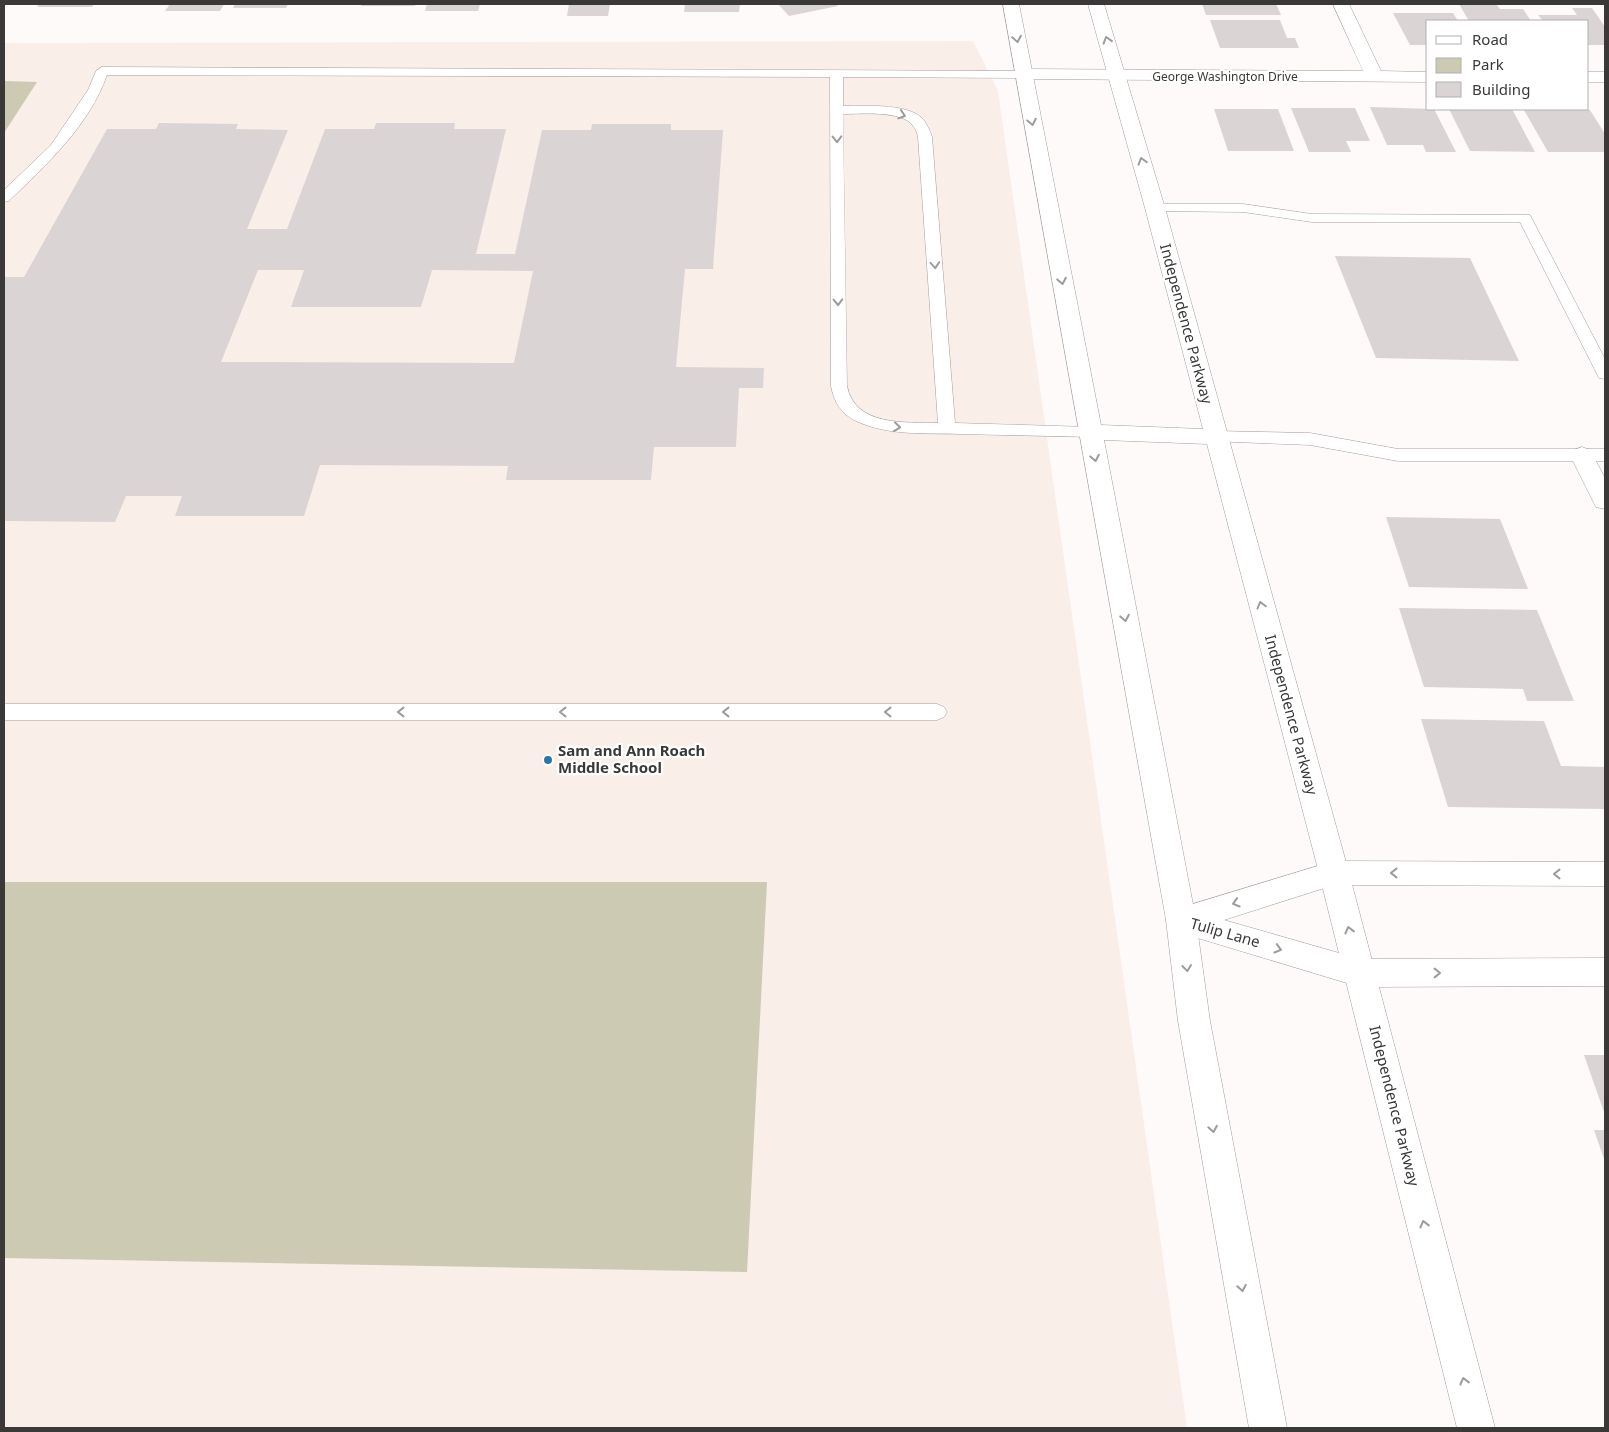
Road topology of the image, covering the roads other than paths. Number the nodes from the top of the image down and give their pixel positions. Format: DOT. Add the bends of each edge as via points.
graph roads {
  1 [pos="1011,4"];
  2 [pos="1096,4"];
  3 [pos="1341,4"];
  4 [pos="836,73"];
  5 [pos="1023,74"];
  6 [pos="1118,76"];
  7 [pos="1375,77"];
  8 [pos="1426,77"];
  9 [pos="1589,77"];
  10 [pos="1605,77"];
  11 [pos="836,110"];
  12 [pos="4,198"];
  13 [pos="1156,208"];
  14 [pos="1605,374"];
  15 [pos="947,429"];
  16 [pos="1090,432"];
  17 [pos="1216,437"];
  18 [pos="1594,455"];
  19 [pos="1605,502"];
  20 [pos="4,712"];
  21 [pos="937,712"];
  22 [pos="1334,873"];
  23 [pos="1605,874"];
  24 [pos="1181,920"];
  25 [pos="1605,972"];
  26 [pos="1360,973"];
  27 [pos="1268,1428"];
  28 [pos="1476,1428"];
  1 -- 5 [label="main road, one-way"];
  6 -- 2 [label="main road, Independence Parkway, one-way"];
  3 -- 7 [label="main road"];
  4 -- 5 [label="lane"];
  4 -- 11 [label="lane"];
  4 -- 12 [label="lane" via="102,71 96,90 56,148"];
  5 -- 6 [label="main road, George Washington Drive"];
  5 -- 16 [label="main road, one-way"];
  6 -- 7 [label="main road, George Washington Drive"];
  13 -- 6 [label="main road, Independence Parkway, one-way"];
  7 -- 8 [label="main road, George Washington Drive"];
  9 -- 10 [label="main road"];
  11 -- 15 [label="lane, one-way" via="906,115 918,122 925,137"];
  11 -- 15 [label="lane, one-way" via="839,392 851,412 864,420 882,425"];
  13 -- 14 [label="lane" via="1243,208 1312,218 1525,218"];
  13 -- 17 [label="main road, Independence Parkway"];
  15 -- 16 [label="lane"];
  16 -- 17 [label="main road"];
  16 -- 24 [label="main road, one-way"];
  17 -- 18 [label="lane" via="1310,439 1398,455"];
  22 -- 17 [label="main road, Independence Parkway, one-way"];
  18 -- 19 [label="main road"];
  21 -- 20 [label="lane, one-way"];
  23 -- 22 [label="main road, Tulip Lane, one-way"];
  22 -- 24 [label="main road, Tulip Lane, one-way"];
  26 -- 22 [label="main road, Independence Parkway, one-way"];
  24 -- 26 [label="main road, Tulip Lane, one-way"];
  24 -- 27 [label="main road, one-way" via="1194,1021"];
  26 -- 25 [label="main road, Tulip Lane, one-way"];
  28 -- 26 [label="main road, Independence Parkway, one-way"];
}
